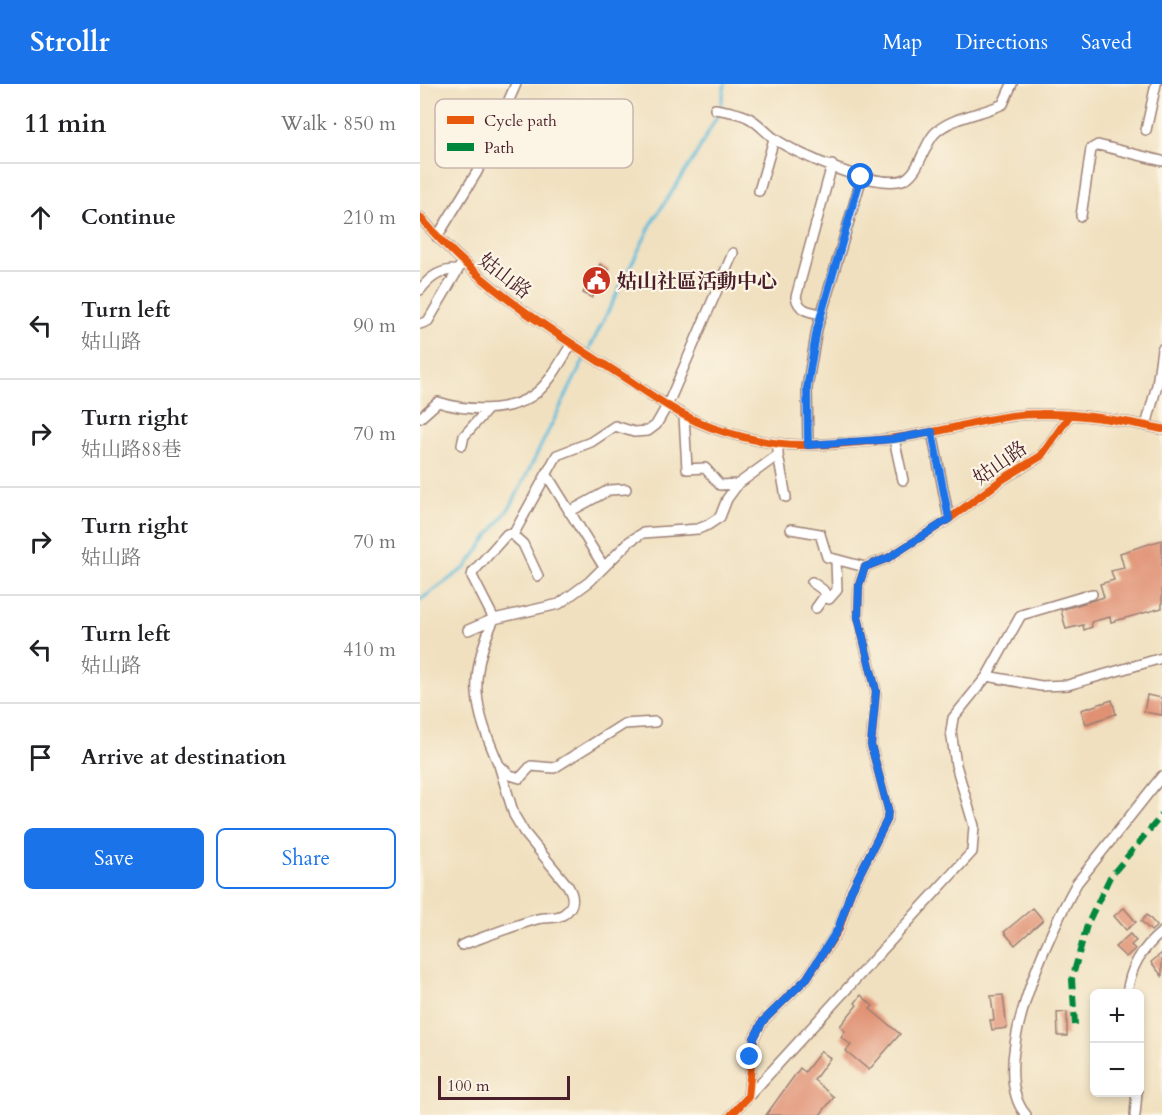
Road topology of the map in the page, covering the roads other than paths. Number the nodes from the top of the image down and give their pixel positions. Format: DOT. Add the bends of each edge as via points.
graph roads {
  1 [pos="516,84"];
  2 [pos="1012,84"];
  3 [pos="1156,84"];
  4 [pos="509,99"];
  5 [pos="716,109"];
  6 [pos="1146,130"];
  7 [pos="774,139"];
  8 [pos="1162,161"];
  9 [pos="832,165"];
  10 [pos="479,168"];
  11 [pos="861,177"];
  12 [pos="759,191"];
  13 [pos="1081,216"];
  14 [pos="420,217"];
  15 [pos="437,237"];
  16 [pos="733,254"];
  17 [pos="460,266"];
  18 [pos="420,290"];
  19 [pos="822,314"];
  20 [pos="420,324"];
  21 [pos="575,347"];
  22 [pos="1162,349"];
  23 [pos="668,404"];
  24 [pos="488,409"];
  25 [pos="1070,415"];
  26 [pos="684,416"];
  27 [pos="420,418"];
  28 [pos="1146,426"];
  29 [pos="1162,429"];
  30 [pos="932,432"];
  31 [pos="894,439"];
  32 [pos="778,445"];
  33 [pos="808,445"];
  34 [pos="462,446"];
  35 [pos="778,455"];
  36 [pos="547,475"];
  37 [pos="903,480"];
  38 [pos="738,484"];
  39 [pos="626,489"];
  40 [pos="786,497"];
  41 [pos="568,512"];
  42 [pos="949,519"];
  43 [pos="791,529"];
  44 [pos="513,535"];
  45 [pos="836,561"];
  46 [pos="604,567"];
  47 [pos="865,567"];
  48 [pos="538,576"];
  49 [pos="812,582"];
  50 [pos="826,594"];
  51 [pos="1092,594"];
  52 [pos="816,608"];
  53 [pos="494,620"];
  54 [pos="468,630"];
  55 [pos="1162,658"];
  56 [pos="987,676"];
  57 [pos="655,722"];
  58 [pos="499,765"];
  59 [pos="1162,776"];
  60 [pos="1162,932"];
  61 [pos="462,945"];
  62 [pos="1127,989"];
  63 [pos="748,1097"];
  64 [pos="1137,1097"];
  65 [pos="731,1115"];
  66 [pos="1026,1115"];
  67 [pos="1135,1115"];
  1 -- 4 [label="street"];
  2 -- 11 [label="street" via="1003,104 936,132 907,178 880,181"];
  3 -- 6 [label="street"];
  5 -- 7 [label="street" via="747,117"];
  7 -- 9 [label="street"];
  7 -- 12 [label="street"];
  8 -- 13 [label="street" via="1098,145 1091,149"];
  9 -- 11 [label="street"];
  9 -- 19 [label="street" via="796,297 804,310"];
  10 -- 15 [label="street"];
  11 -- 19 [label="street"];
  14 -- 15 [label="street, 姑山路"];
  15 -- 17 [label="street, 姑山路"];
  16 -- 23 [label="street"];
  17 -- 18 [label="street" via="439,273"];
  17 -- 20 [label="street" via="428,321"];
  17 -- 21 [label="street, 姑山路"];
  19 -- 33 [label="street" via="807,388"];
  21 -- 23 [label="street, 姑山路"];
  21 -- 24 [label="street" via="531,397"];
  22 -- 28 [label="street"];
  23 -- 26 [label="street, 姑山路"];
  23 -- 36 [label="street" via="648,431 634,432 615,426 591,442 561,452"];
  24 -- 27 [label="street" via="438,402"];
  24 -- 34 [label="street" via="464,436"];
  25 -- 28 [label="street, 姑山路"];
  25 -- 30 [label="street, 姑山路" via="1004,417"];
  25 -- 42 [label="street, 姑山路" via="1041,456"];
  26 -- 32 [label="street, 姑山路"];
  26 -- 38 [label="street" via="687,469 705,468 720,485"];
  28 -- 29 [label="street, 姑山路"];
  30 -- 31 [label="street, 姑山路"];
  30 -- 42 [label="street"];
  31 -- 33 [label="street, 姑山路"];
  31 -- 37 [label="street"];
  32 -- 33 [label="street, 姑山路"];
  32 -- 35 [label="street"];
  35 -- 38 [label="street"];
  35 -- 40 [label="street"];
  36 -- 41 [label="street"];
  36 -- 44 [label="street"];
  38 -- 46 [label="street" via="720,516 708,525 643,533"];
  39 -- 41 [label="street" via="609,490"];
  41 -- 46 [label="street"];
  42 -- 47 [label="street, 姑山路" via="888,558"];
  43 -- 45 [label="street" via="820,534 827,557"];
  44 -- 48 [label="street" via="523,544"];
  44 -- 53 [label="street" via="507,534 471,576"];
  45 -- 47 [label="street"];
  45 -- 50 [label="street" via="837,590 829,599"];
  46 -- 53 [label="street" via="554,607"];
  47 -- 63 [label="street" via="859,585 858,617 876,691 871,745 888,809 887,820 851,891 838,929 807,978 763,1021 754,1038"];
  49 -- 50 [label="street"];
  50 -- 52 [label="street"];
  51 -- 56 [label="street" via="1021,615"];
  53 -- 54 [label="street"];
  53 -- 58 [label="street" via="482,649 476,682 482,727"];
  55 -- 56 [label="street" via="1068,685 1041,686"];
  56 -- 63 [label="street" via="953,718 951,731 956,765 974,826 972,852"];
  57 -- 58 [label="street" via="624,724 554,768 531,765 520,778"];
  58 -- 61 [label="street" via="514,815 568,886 573,902 566,913 554,918 540,918"];
  59 -- 66 [label="street" via="1077,882 1020,1011 1013,1079 1018,1105"];
  60 -- 62 [label="street" via="1139,956 1129,975"];
  63 -- 65 [label="street"];
  64 -- 67 [label="street"];
}
